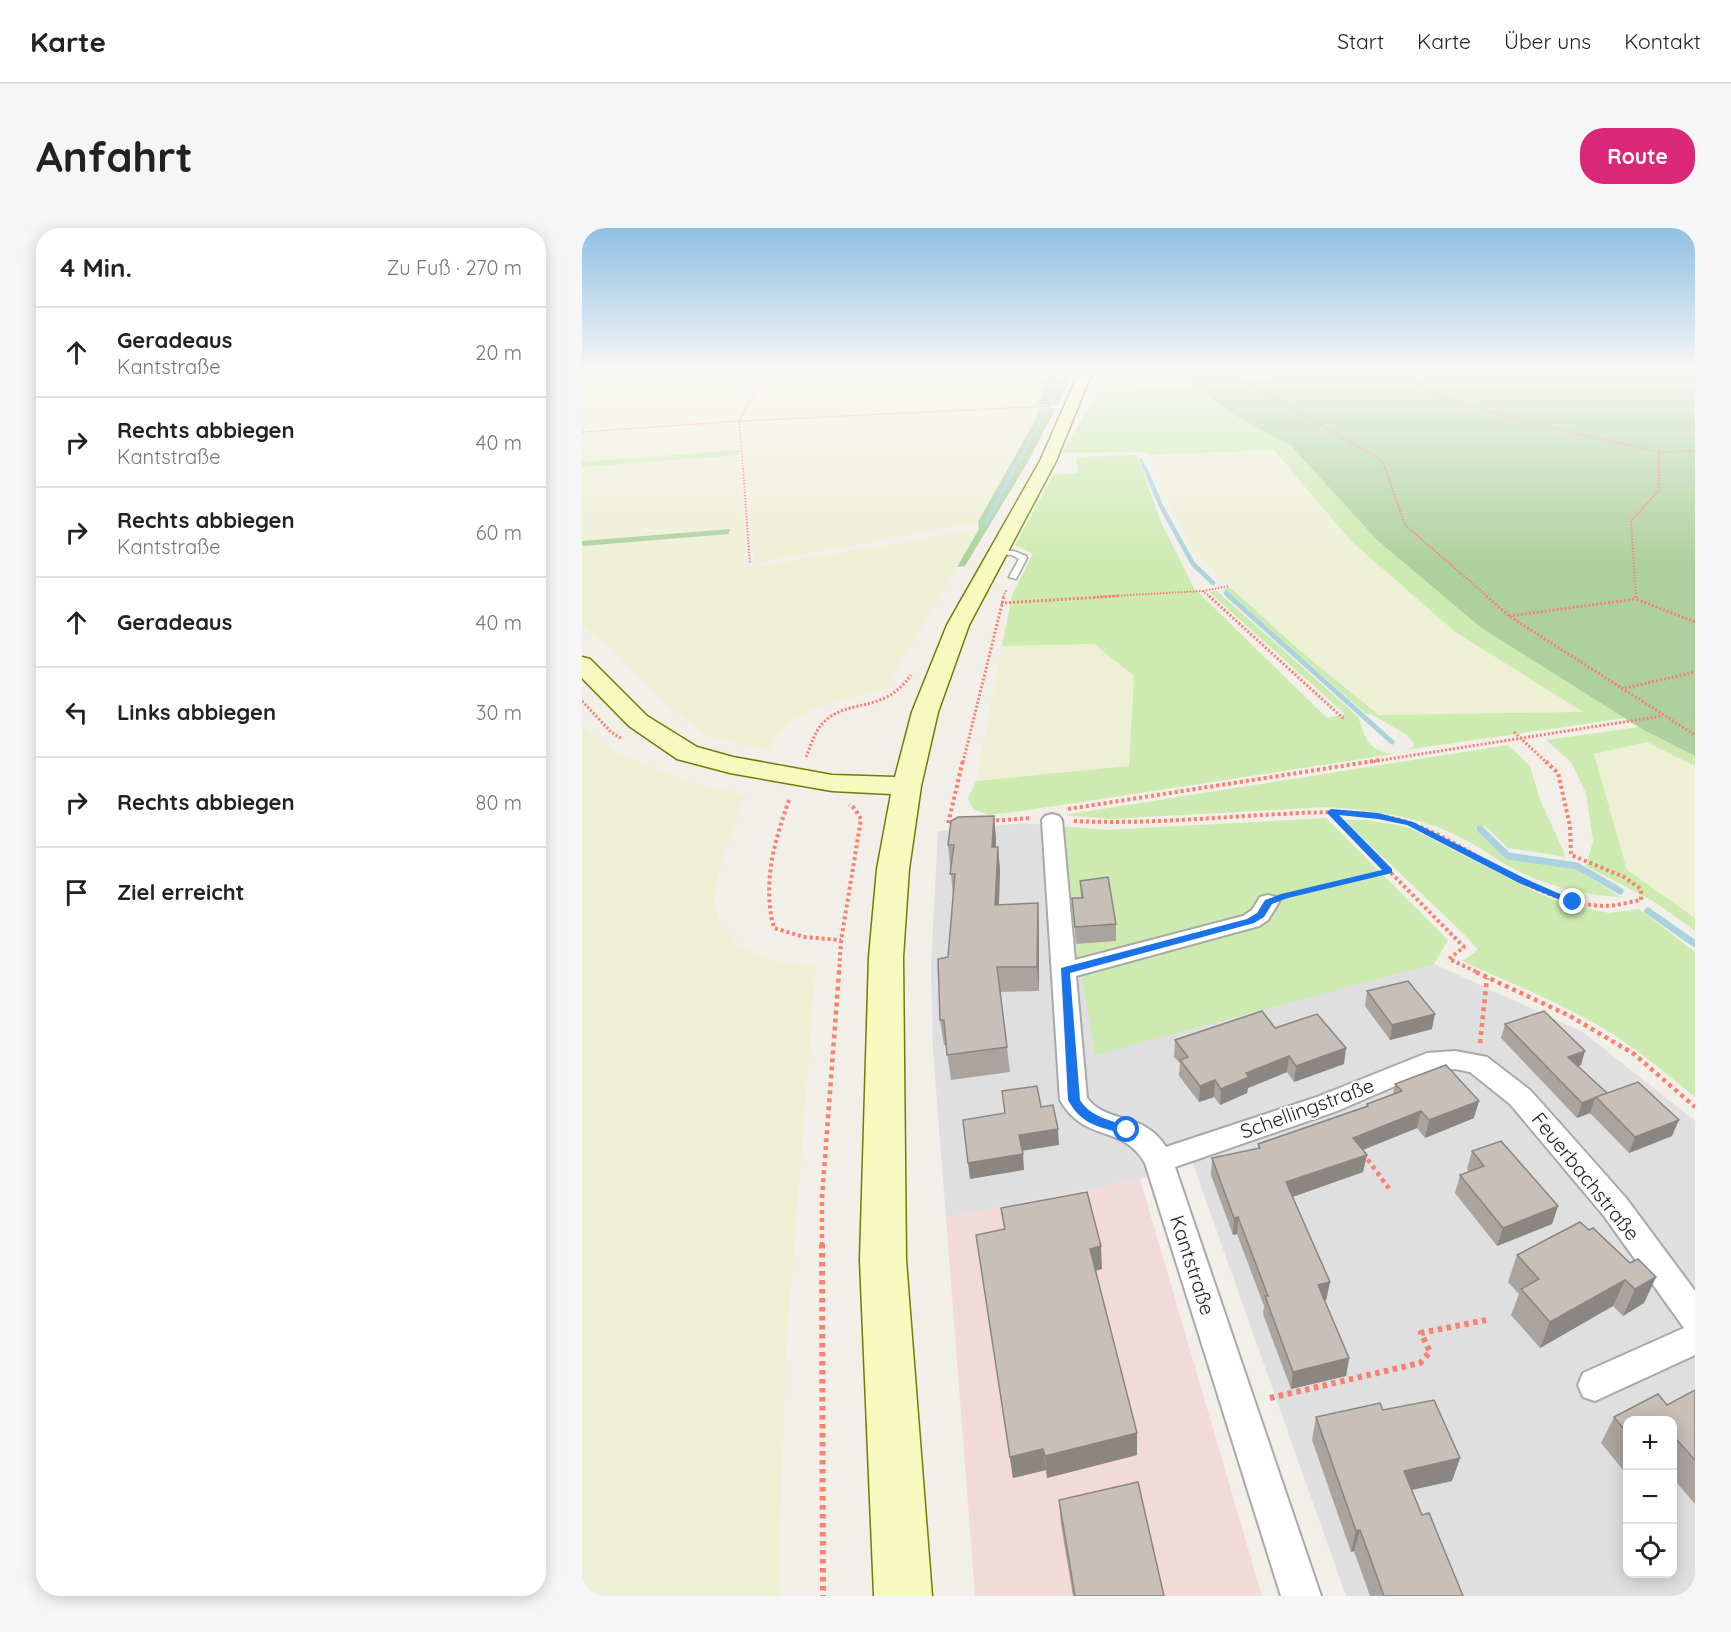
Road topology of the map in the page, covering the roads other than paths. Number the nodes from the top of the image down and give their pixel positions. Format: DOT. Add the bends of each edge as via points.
graph roads {
  1 [pos="1060,434"];
  2 [pos="998,552"];
  3 [pos="1013,577"];
  4 [pos="582,664"];
  5 [pos="910,777"];
  6 [pos="1052,820"];
  7 [pos="1268,902"];
  8 [pos="1064,971"];
  9 [pos="1466,1062"];
  10 [pos="1159,1161"];
  11 [pos="1695,1317"];
  12 [pos="1695,1339"];
  13 [pos="1595,1385"];
  14 [pos="902,1578"];
  15 [pos="1301,1596"];
  1 -- 2 [label="main road"];
  2 -- 3 [label="lane" via="1023,558"];
  2 -- 5 [label="main road" via="958,625 926,712"];
  4 -- 5 [label="main road" via="638,721 687,753 797,779 832,783"];
  5 -- 14 [label="main road" via="893,869 886,957 883,1260"];
  6 -- 8 [label="street, Kantstraße"];
  7 -- 8 [label="street" via="1251,921"];
  8 -- 10 [label="street, Kantstraße" via="1074,1100 1091,1119 1141,1136"];
  9 -- 10 [label="street, Schellingstraße" via="1427,1062 1327,1104"];
  9 -- 11 [label="street, Feuerbachstraße" via="1520,1097 1615,1207"];
  10 -- 15 [label="street, Kantstraße"];
  12 -- 13 [label="street"];
}
